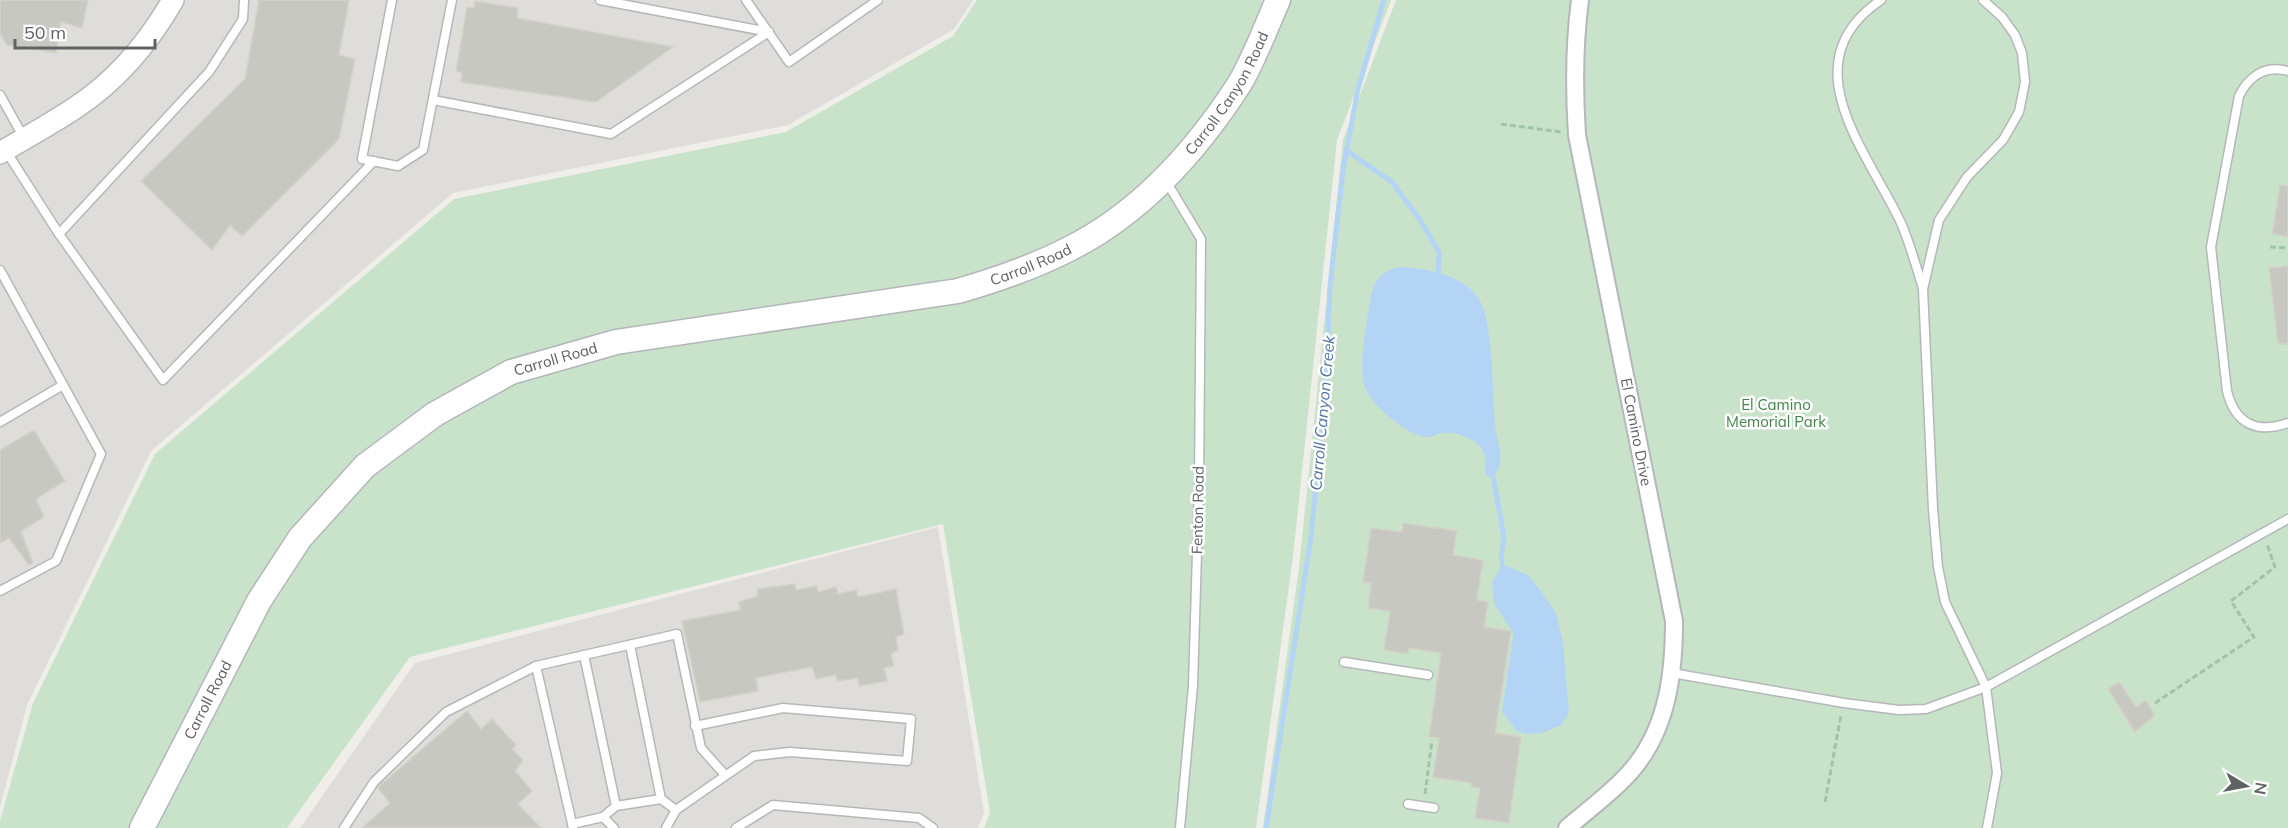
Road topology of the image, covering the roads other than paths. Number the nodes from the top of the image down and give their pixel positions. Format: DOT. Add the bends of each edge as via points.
graph roads {
  1 [pos="173,0"];
  2 [pos="244,0"];
  3 [pos="392,0"];
  4 [pos="452,0"];
  5 [pos="600,0"];
  6 [pos="746,0"];
  7 [pos="878,0"];
  8 [pos="1278,0"];
  9 [pos="1580,0"];
  10 [pos="1881,0"];
  11 [pos="1983,0"];
  12 [pos="769,32"];
  13 [pos="2288,71"];
  14 [pos="0,94"];
  15 [pos="433,100"];
  16 [pos="24,138"];
  17 [pos="2,151"];
  18 [pos="374,161"];
  19 [pos="1164,178"];
  20 [pos="59,234"];
  21 [pos="0,270"];
  22 [pos="1923,289"];
  23 [pos="63,385"];
  24 [pos="0,422"];
  25 [pos="2288,423"];
  26 [pos="2288,519"];
  27 [pos="0,591"];
  28 [pos="630,645"];
  29 [pos="584,655"];
  30 [pos="1344,662"];
  31 [pos="536,666"];
  32 [pos="1672,673"];
  33 [pos="1428,675"];
  34 [pos="1986,687"];
  35 [pos="695,726"];
  36 [pos="725,775"];
  37 [pos="661,799"];
  38 [pos="1408,804"];
  39 [pos="616,806"];
  40 [pos="1434,808"];
  41 [pos="676,810"];
  42 [pos="603,817"];
  43 [pos="573,826"];
  44 [pos="142,828"];
  45 [pos="344,828"];
  46 [pos="614,828"];
  47 [pos="666,828"];
  48 [pos="736,828"];
  49 [pos="933,828"];
  50 [pos="1180,828"];
  51 [pos="1567,828"];
  52 [pos="1987,828"];
  1 -- 16 [label="street" via="149,38 121,70 76,107"];
  2 -- 20 [label="lane" via="243,19 209,72"];
  3 -- 18 [label="lane" via="362,159"];
  4 -- 15 [label="lane"];
  5 -- 12 [label="lane"];
  6 -- 12 [label="lane"];
  7 -- 12 [label="lane" via="789,62"];
  8 -- 19 [label="main road, Carroll Canyon Road" via="1241,81 1193,150"];
  9 -- 32 [label="street, El Camino Drive" via="1574,89 1577,135 1674,621"];
  10 -- 22 [label="lane" via="1850,30 1840,52 1837,83 1843,111 1902,224"];
  11 -- 22 [label="lane" via="2002,17 2022,53 2025,82 2019,112 2003,140 1966,177 1940,220"];
  12 -- 15 [label="lane" via="611,134"];
  13 -- 25 [label="lane" via="2263,71 2244,85 2239,96 2211,247 2230,404 2237,415 2259,428"];
  14 -- 16 [label="lane"];
  15 -- 18 [label="lane" via="423,150 398,166"];
  16 -- 17 [label="street"];
  17 -- 20 [label="lane"];
  18 -- 20 [label="lane" via="163,380"];
  19 -- 44 [label="main road, Carroll Road" via="1139,203 1069,249 1000,279 958,291 616,342 511,372 435,414 365,466 300,538 259,601"];
  19 -- 50 [label="lane, Fenton Road" via="1201,238 1193,674"];
  21 -- 23 [label="lane"];
  22 -- 34 [label="lane" via="1938,567 1945,602"];
  23 -- 24 [label="lane"];
  23 -- 27 [label="lane" via="101,454 56,561"];
  26 -- 34 [label="lane"];
  28 -- 29 [label="lane"];
  28 -- 35 [label="lane" via="677,634"];
  28 -- 37 [label="lane"];
  29 -- 31 [label="lane"];
  29 -- 39 [label="lane"];
  30 -- 33 [label="lane"];
  31 -- 43 [label="lane"];
  31 -- 45 [label="lane" via="446,712 374,782"];
  32 -- 34 [label="lane" via="1899,710 1926,709"];
  32 -- 51 [label="street, El Camino Drive" via="1664,710 1646,750 1634,767"];
  34 -- 52 [label="lane" via="1997,773"];
  35 -- 36 [label="lane" via="701,748"];
  35 -- 36 [label="lane" via="783,708 911,719 907,762 790,752 754,756"];
  36 -- 41 [label="lane"];
  37 -- 39 [label="lane"];
  37 -- 41 [label="lane"];
  38 -- 40 [label="lane"];
  39 -- 42 [label="lane"];
  41 -- 47 [label="lane"];
  42 -- 43 [label="lane"];
  42 -- 46 [label="lane"];
  48 -- 49 [label="lane" via="773,805 919,818"];
}
